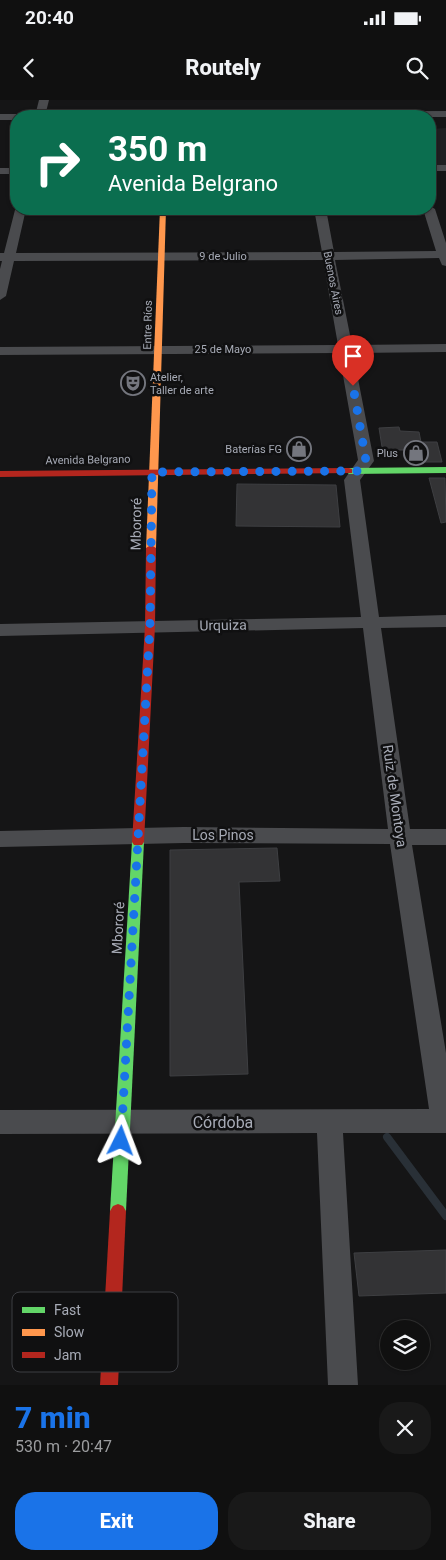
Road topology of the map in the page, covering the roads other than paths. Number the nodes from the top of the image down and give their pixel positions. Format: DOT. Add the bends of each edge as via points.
graph roads {
  1 [pos="18,215"];
  2 [pos="163,215"];
  3 [pos="321,215"];
  4 [pos="431,215"];
  5 [pos="162,256"];
  6 [pos="328,256"];
  7 [pos="445,256"];
  8 [pos="5,257"];
  9 [pos="0,296"];
  10 [pos="446,348"];
  11 [pos="346,349"];
  12 [pos="160,350"];
  13 [pos="0,351"];
  14 [pos="446,470"];
  15 [pos="357,471"];
  16 [pos="152,472"];
  17 [pos="0,474"];
  18 [pos="446,621"];
  19 [pos="372,622"];
  20 [pos="150,626"];
  21 [pos="0,630"];
  22 [pos="400,836"];
  23 [pos="138,837"];
  24 [pos="446,837"];
  25 [pos="0,839"];
  26 [pos="329,1121"];
  27 [pos="445,1121"];
  28 [pos="0,1122"];
  29 [pos="122,1122"];
  30 [pos="114,1292"];
  31 [pos="110,1372"];
  32 [pos="109,1385"];
  33 [pos="343,1385"];
  1 -- 8 [label="street"];
  2 -- 5 [label="street, Entre Ríos"];
  3 -- 6 [label="street, Buenos Aires"];
  4 -- 7 [label="street"];
  5 -- 6 [label="street, 9 de Julio"];
  5 -- 8 [label="street, 9 de Julio"];
  5 -- 12 [label="street, Entre Ríos"];
  6 -- 7 [label="street, 9 de Julio"];
  6 -- 11 [label="street, Buenos Aires"];
  8 -- 9 [label="street"];
  10 -- 11 [label="street, 25 de Mayo"];
  11 -- 12 [label="street, 25 de Mayo"];
  11 -- 15 [label="street, Buenos Aires" via="366,461"];
  12 -- 13 [label="street, 25 de Mayo"];
  12 -- 16 [label="street, Entre Ríos" via="156,463"];
  14 -- 15 [label="street, Avenida Belgrano"];
  15 -- 16 [label="street, Avenida Belgrano"];
  15 -- 19 [label="street, Ruiz de Montoya" via="352,480"];
  16 -- 17 [label="street, Avenida Belgrano"];
  16 -- 20 [label="street, Mbororé"];
  18 -- 19 [label="street, Urquiza"];
  19 -- 20 [label="street, Urquiza"];
  19 -- 22 [label="street, Ruiz de Montoya"];
  20 -- 21 [label="street, Urquiza"];
  20 -- 23 [label="street, Mbororé"];
  22 -- 23 [label="street, Los Pinos"];
  22 -- 24 [label="street, Los Pinos"];
  22 -- 27 [label="street, Ruiz de Montoya"];
  23 -- 25 [label="street, Los Pinos"];
  23 -- 29 [label="street, Mbororé"];
  26 -- 27 [label="street, Córdoba"];
  26 -- 29 [label="street, Córdoba"];
  26 -- 33 [label="street"];
  28 -- 29 [label="street, Córdoba"];
  29 -- 30 [label="street, Mbororé"];
  31 -- 32 [label="street, Mbororé"];
}
